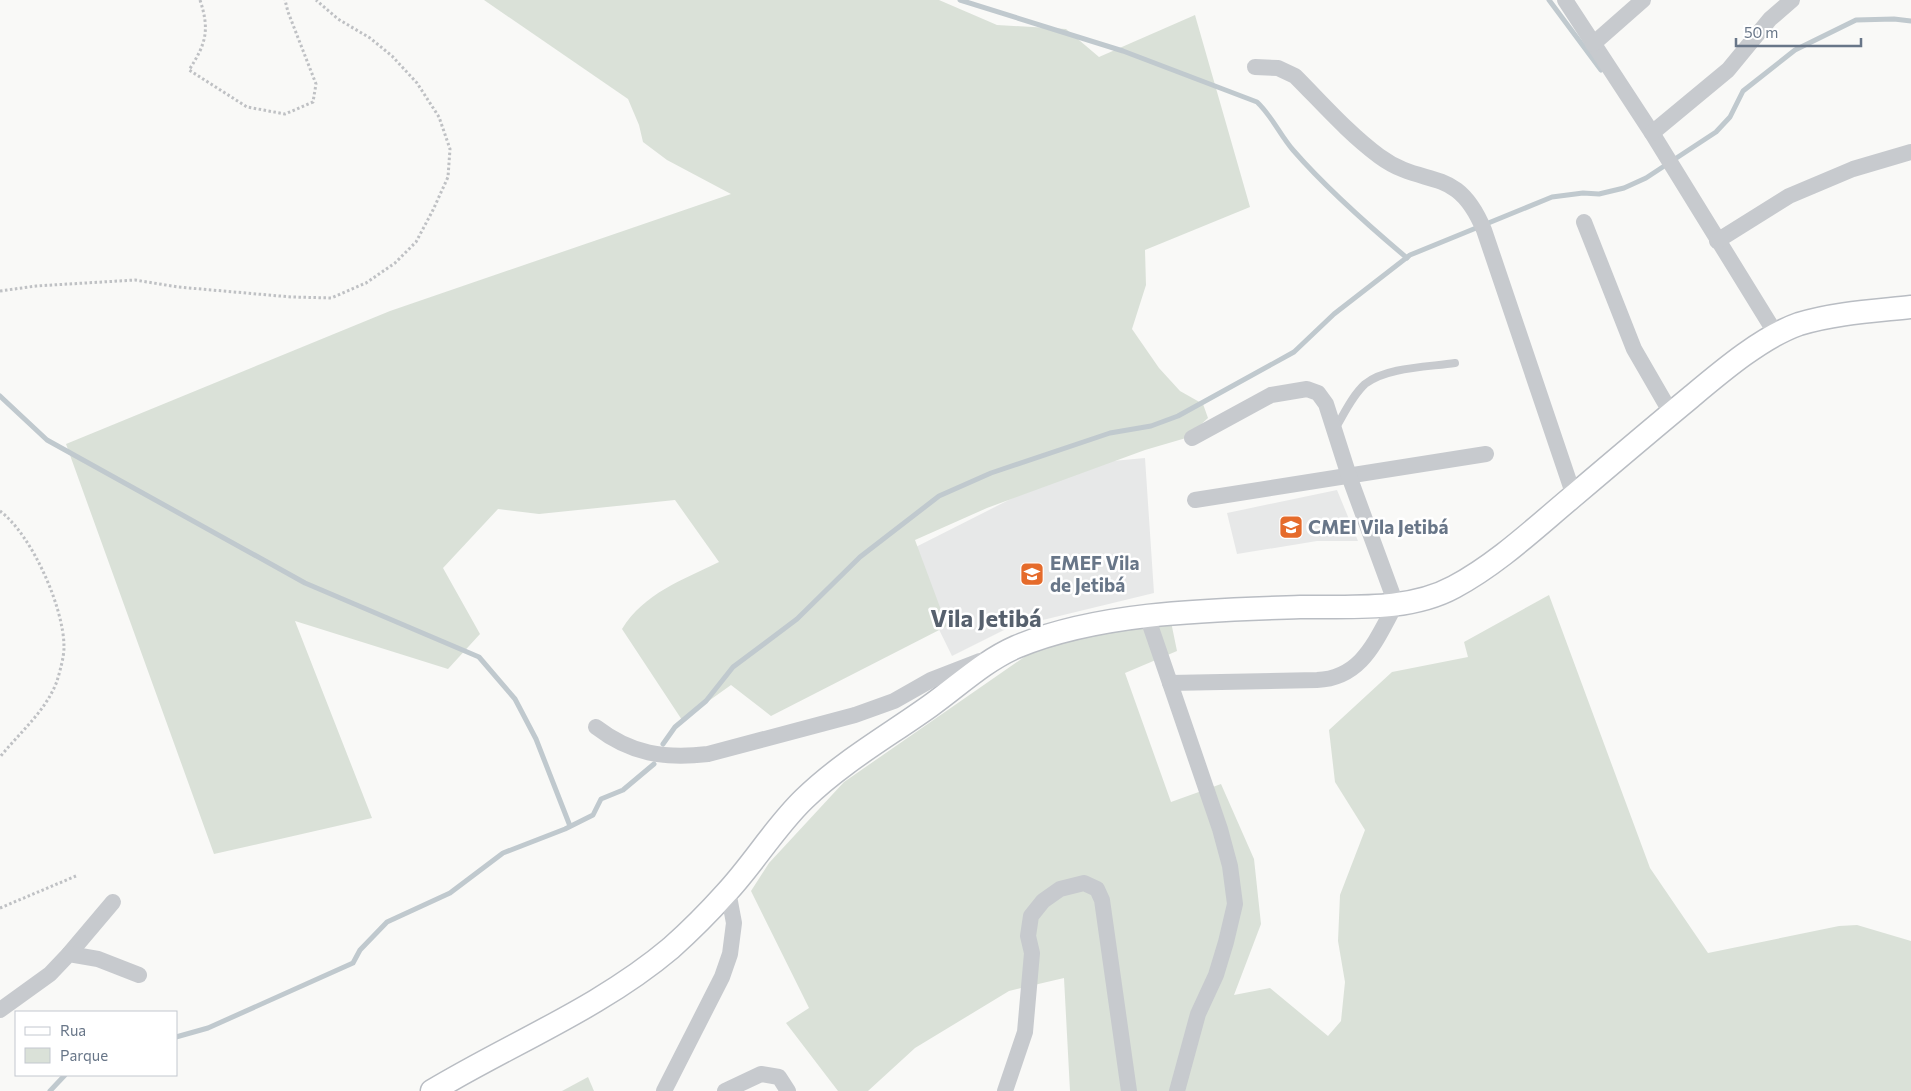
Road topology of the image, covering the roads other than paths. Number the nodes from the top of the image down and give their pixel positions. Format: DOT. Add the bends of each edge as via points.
graph roads {
  1 [pos="1565,0"];
  2 [pos="1643,0"];
  3 [pos="1792,0"];
  4 [pos="1593,44"];
  5 [pos="1256,67"];
  6 [pos="1652,133"];
  7 [pos="1911,152"];
  8 [pos="1584,222"];
  9 [pos="1717,241"];
  10 [pos="1911,307"];
  11 [pos="1776,334"];
  12 [pos="1455,364"];
  13 [pos="1672,414"];
  14 [pos="1335,429"];
  15 [pos="1192,438"];
  16 [pos="1486,454"];
  17 [pos="1349,476"];
  18 [pos="1574,496"];
  19 [pos="1195,500"];
  20 [pos="1396,604"];
  21 [pos="1147,616"];
  22 [pos="1015,648"];
  23 [pos="1170,683"];
  24 [pos="596,727"];
  25 [pos="728,891"];
  26 [pos="113,902"];
  27 [pos="69,954"];
  28 [pos="139,976"];
  29 [pos="0,1010"];
  30 [pos="432,1091"];
  31 [pos="664,1091"];
  32 [pos="725,1091"];
  33 [pos="788,1091"];
  34 [pos="1005,1091"];
  35 [pos="1129,1091"];
  36 [pos="1177,1091"];
  1 -- 4 [label="street"];
  2 -- 4 [label="street"];
  3 -- 6 [label="street" via="1770,19 1728,70"];
  4 -- 6 [label="street"];
  5 -- 18 [label="street" via="1286,70 1380,156 1397,166 1458,189 1470,200 1484,230"];
  6 -- 9 [label="street"];
  7 -- 9 [label="street" via="1853,169 1789,196"];
  8 -- 13 [label="street" via="1634,350"];
  9 -- 11 [label="street"];
  10 -- 11 [label="street" via="1846,314 1801,324"];
  11 -- 13 [label="street" via="1714,378"];
  12 -- 14 [label="lane" via="1389,372 1375,378 1354,397"];
  13 -- 18 [label="street"];
  14 -- 15 [label="street" via="1326,404 1318,393 1307,389 1271,395"];
  14 -- 17 [label="street"];
  16 -- 17 [label="street"];
  17 -- 19 [label="street"];
  17 -- 20 [label="street"];
  18 -- 20 [label="street" via="1477,574 1429,598"];
  20 -- 21 [label="street"];
  20 -- 23 [label="street" via="1364,658 1348,672 1331,679"];
  21 -- 22 [label="street" via="1070,630"];
  21 -- 23 [label="street"];
  22 -- 24 [label="street" via="931,680 894,701 855,715 708,754 656,756 627,745"];
  22 -- 25 [label="street" via="977,670 851,760 804,799"];
  23 -- 36 [label="street" via="1220,829 1230,866 1235,904 1216,975 1198,1014"];
  25 -- 30 [label="street" via="674,945 630,981"];
  25 -- 31 [label="street" via="734,923 730,954 722,977"];
  26 -- 27 [label="street"];
  27 -- 28 [label="street" via="98,959"];
  27 -- 29 [label="street" via="50,974"];
  32 -- 33 [label="street" via="761,1074 779,1077"];
  34 -- 35 [label="street" via="1025,1032 1032,953 1028,936 1031,916 1043,901 1060,889 1084,883 1097,889 1102,900"];
}
